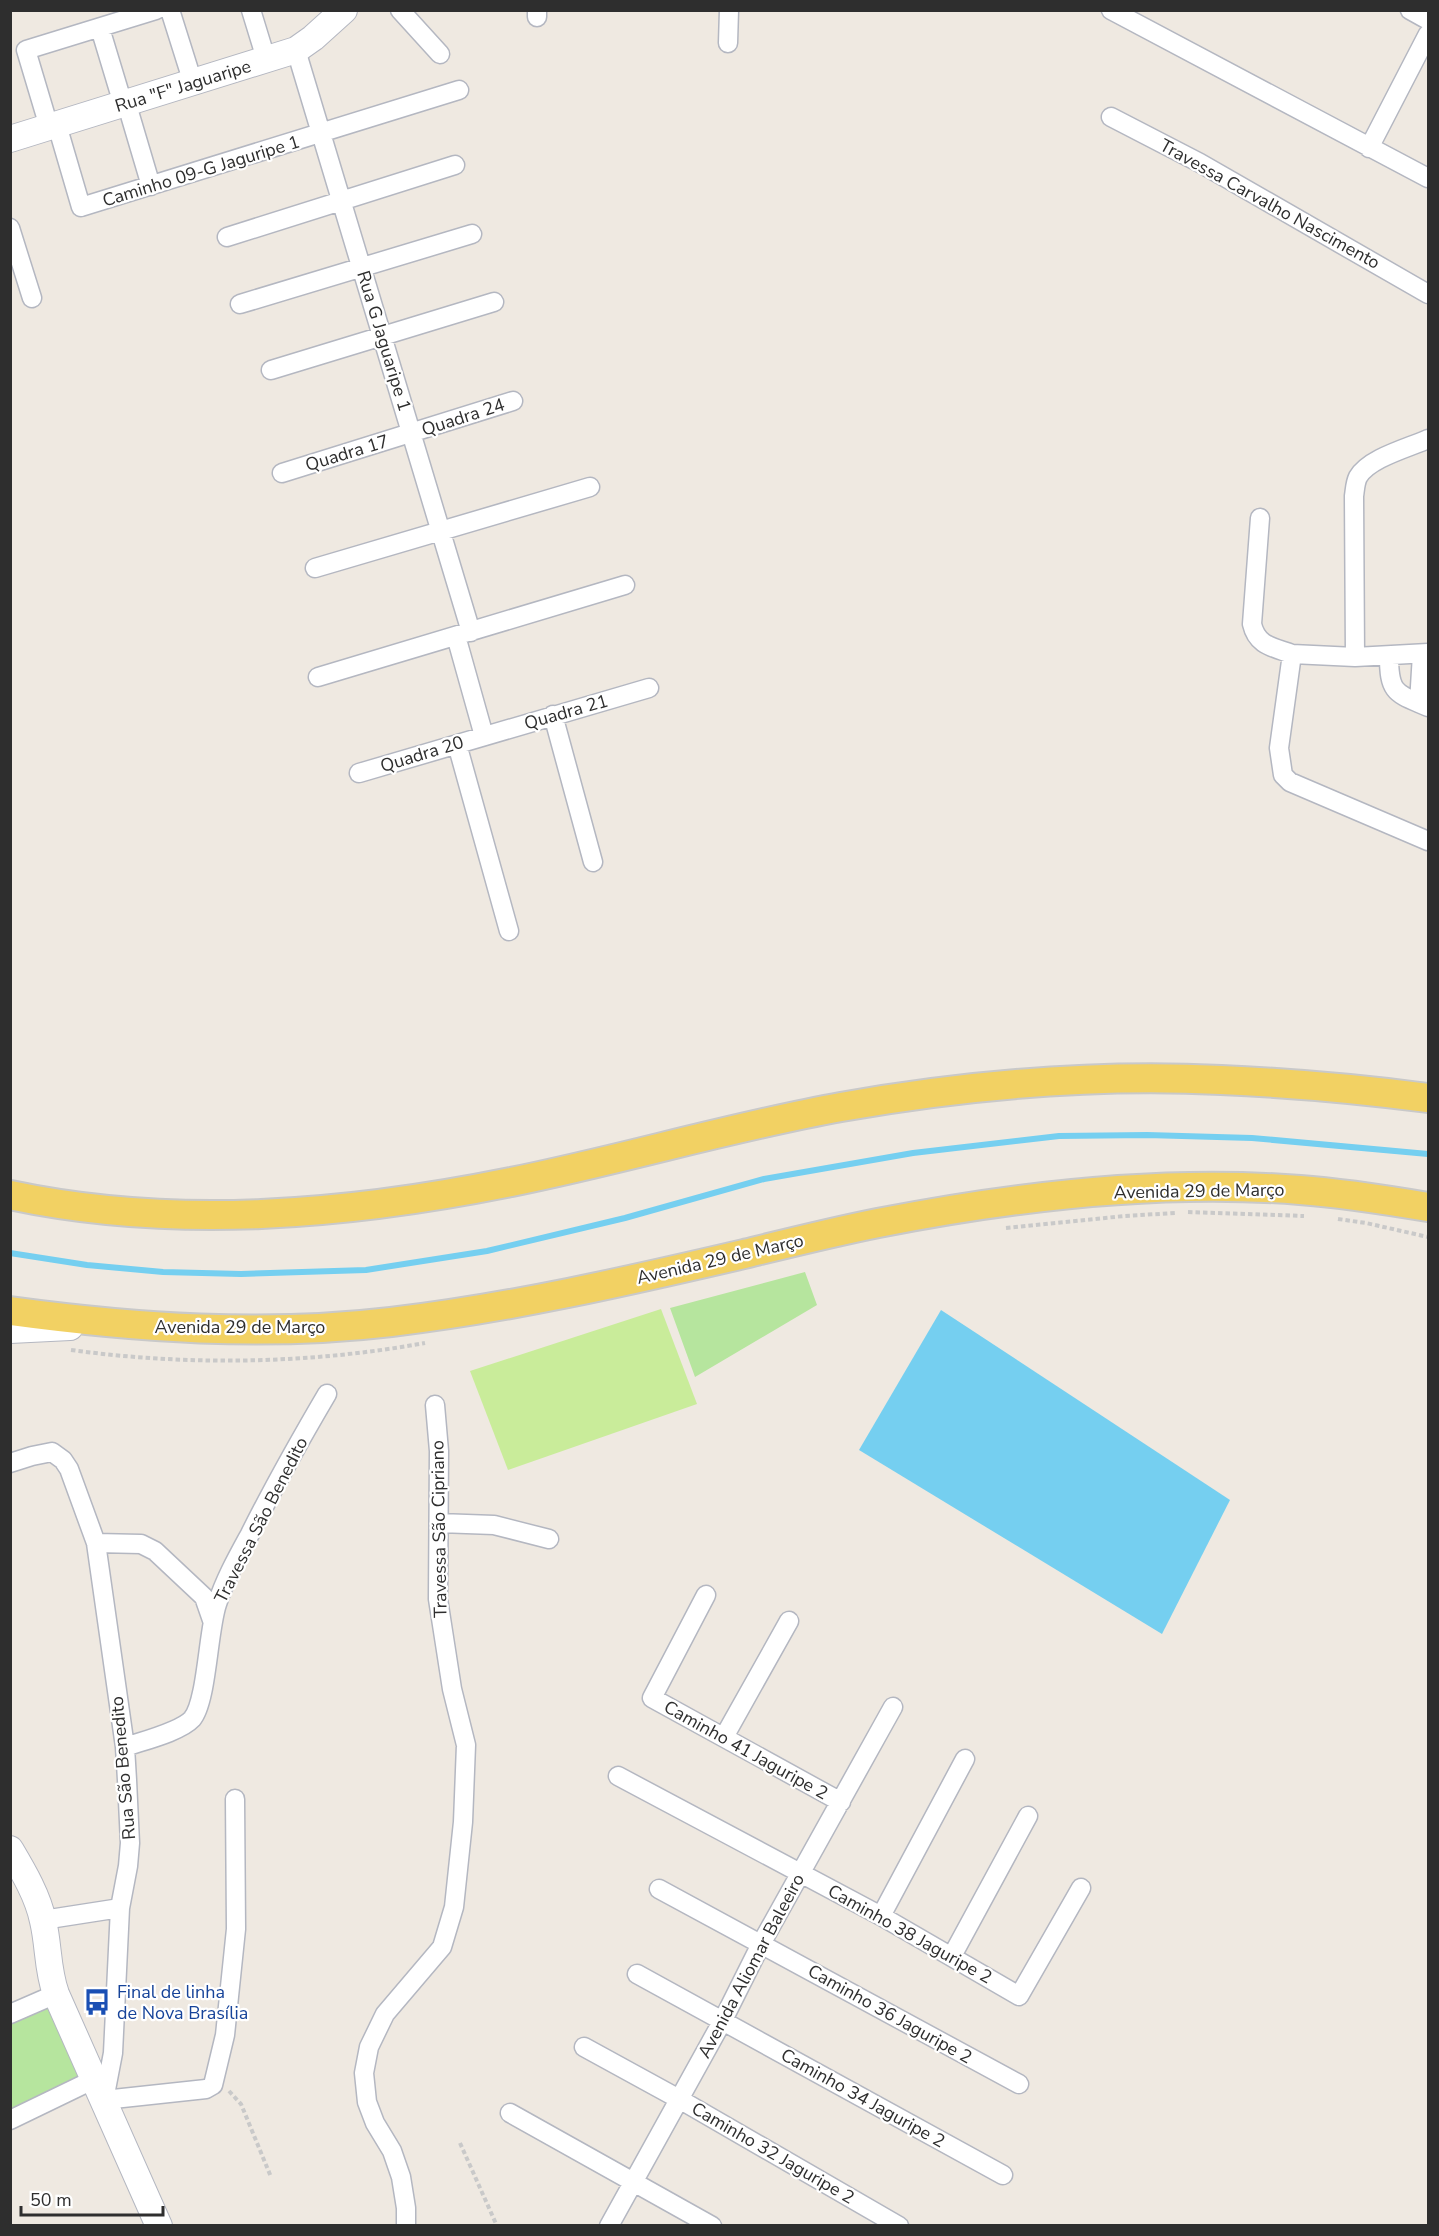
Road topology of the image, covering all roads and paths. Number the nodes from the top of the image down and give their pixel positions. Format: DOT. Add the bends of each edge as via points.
graph roads {
  1 [pos="156,10"];
  2 [pos="170,10"];
  3 [pos="251,10"];
  4 [pos="344,10"];
  5 [pos="400,10"];
  6 [pos="729,10"];
  7 [pos="1111,10"];
  8 [pos="1410,10"];
  9 [pos="1428,20"];
  10 [pos="100,28"];
  11 [pos="1428,34"];
  12 [pos="728,43"];
  13 [pos="296,50"];
  14 [pos="440,54"];
  15 [pos="266,59"];
  16 [pos="193,83"];
  17 [pos="459,90"];
  18 [pos="125,104"];
  19 [pos="1111,117"];
  20 [pos="53,126"];
  21 [pos="321,134"];
  22 [pos="10,139"];
  23 [pos="1368,148"];
  24 [pos="455,165"];
  25 [pos="1428,178"];
  26 [pos="151,186"];
  27 [pos="341,202"];
  28 [pos="10,228"];
  29 [pos="472,234"];
  30 [pos="227,237"];
  31 [pos="362,268"];
  32 [pos="1428,294"];
  33 [pos="32,298"];
  34 [pos="494,302"];
  35 [pos="240,304"];
  36 [pos="382,336"];
  37 [pos="271,370"];
  38 [pos="513,401"];
  39 [pos="412,433"];
  40 [pos="1428,439"];
  41 [pos="282,473"];
  42 [pos="590,487"];
  43 [pos="1260,518"];
  44 [pos="442,530"];
  45 [pos="315,568"];
  46 [pos="625,585"];
  47 [pos="464,634"];
  48 [pos="1292,654"];
  49 [pos="1425,654"];
  50 [pos="1389,656"];
  51 [pos="1355,657"];
  52 [pos="318,677"];
  53 [pos="649,688"];
  54 [pos="1424,705"];
  55 [pos="553,716"];
  56 [pos="484,736"];
  57 [pos="457,744"];
  58 [pos="359,773"];
  59 [pos="1428,841"];
  60 [pos="593,862"];
  61 [pos="509,931"];
  62 [pos="1428,1098"];
  63 [pos="10,1195"];
  64 [pos="1428,1208"];
  65 [pos="10,1311"];
  66 [pos="124,1325"];
  67 [pos="10,1330"];
  68 [pos="327,1394"];
  69 [pos="435,1406"];
  70 [pos="10,1463"];
  71 [pos="439,1523"];
  72 [pos="549,1539"];
  73 [pos="96,1543"];
  74 [pos="706,1595"];
  75 [pos="212,1620"];
  76 [pos="789,1621"];
  77 [pos="893,1707"];
  78 [pos="724,1737"];
  79 [pos="125,1747"];
  80 [pos="965,1759"];
  81 [pos="618,1776"];
  82 [pos="235,1799"];
  83 [pos="841,1802"];
  84 [pos="1028,1816"];
  85 [pos="10,1849"];
  86 [pos="800,1874"];
  87 [pos="1081,1888"];
  88 [pos="659,1889"];
  89 [pos="120,1908"];
  90 [pos="880,1916"];
  91 [pos="43,1920"];
  92 [pos="761,1944"];
  93 [pos="952,1956"];
  94 [pos="637,1974"];
  95 [pos="56,1994"];
  96 [pos="10,2014"];
  97 [pos="723,2020"];
  98 [pos="584,2047"];
  99 [pos="216,2078"];
  100 [pos="102,2084"];
  101 [pos="1019,2084"];
  102 [pos="679,2099"];
  103 [pos="510,2113"];
  104 [pos="10,2120"];
  105 [pos="460,2143"];
  106 [pos="1003,2175"];
  107 [pos="271,2177"];
  108 [pos="634,2181"];
  109 [pos="159,2226"];
  110 [pos="406,2226"];
  111 [pos="497,2226"];
  112 [pos="609,2226"];
  113 [pos="712,2226"];
  114 [pos="899,2226"];
  1 -- 10 [label="street"];
  2 -- 16 [label="street"];
  3 -- 15 [label="street"];
  4 -- 13 [label="main road, Rua \"F\" Jaguaripe"];
  5 -- 14 [label="street"];
  6 -- 12 [label="street"];
  7 -- 23 [label="street"];
  8 -- 9 [label="street"];
  10 -- 18 [label="street"];
  10 -- 20 [label="street" via="27,50"];
  11 -- 23 [label="street"];
  13 -- 15 [label="main road, Rua \"F\" Jaguaripe"];
  13 -- 21 [label="street, Rua G Jaguaripe 1"];
  15 -- 16 [label="main road, Rua \"F\" Jaguaripe"];
  16 -- 18 [label="main road, Rua \"F\" Jaguaripe"];
  17 -- 21 [label="street, Caminho 09-G Jaguripe 1"];
  18 -- 20 [label="main road, Rua \"F\" Jaguaripe"];
  18 -- 26 [label="street"];
  19 -- 32 [label="street, Travessa Carvalho Nascimento" via="1200,163"];
  20 -- 22 [label="main road, Rua \"F\" Jaguaripe"];
  20 -- 26 [label="street, Caminho 09-G Jaguripe 1" via="81,207"];
  21 -- 26 [label="street, Caminho 09-G Jaguripe 1"];
  21 -- 27 [label="street, Rua G Jaguaripe 1"];
  23 -- 25 [label="street"];
  24 -- 27 [label="street"];
  27 -- 30 [label="street"];
  27 -- 31 [label="street, Rua G Jaguaripe 1"];
  28 -- 33 [label="street"];
  29 -- 31 [label="street"];
  31 -- 35 [label="street"];
  31 -- 36 [label="street, Rua G Jaguaripe 1"];
  34 -- 36 [label="street"];
  36 -- 37 [label="street"];
  36 -- 39 [label="street, Rua G Jaguaripe 1"];
  38 -- 39 [label="street, Quadra 24"];
  39 -- 41 [label="street, Quadra 17"];
  39 -- 44 [label="street, Rua G Jaguaripe 1"];
  40 -- 51 [label="street" via="1377,460 1366,467 1355,484"];
  42 -- 44 [label="street"];
  43 -- 48 [label="street" via="1254,635 1261,642"];
  44 -- 45 [label="street"];
  44 -- 47 [label="street, Rua G Jaguaripe 1"];
  46 -- 47 [label="street"];
  47 -- 52 [label="street"];
  47 -- 56 [label="street, Rua G Jaguaripe 1"];
  48 -- 51 [label="street"];
  48 -- 59 [label="street" via="1279,748 1284,775 1290,782"];
  49 -- 50 [label="street"];
  49 -- 54 [label="street"];
  50 -- 51 [label="street"];
  50 -- 54 [label="street" via="1391,684 1397,693"];
  53 -- 55 [label="street, Quadra 21"];
  55 -- 56 [label="street, Quadra 21"];
  55 -- 60 [label="street"];
  56 -- 57 [label="street, Quadra 20"];
  57 -- 58 [label="street, Quadra 20"];
  57 -- 61 [label="street"];
  62 -- 63 [label="main road" via="1220,1080 1006,1086 839,1108 514,1182 351,1207 281,1213 182,1213 80,1206"];
  64 -- 66 [label="main road, Avenida 29 de Março" via="1299,1189 1229,1187 1080,1194 937,1212 514,1304 389,1323 263,1329"];
  65 -- 66 [label="main road, Avenida 29 de Março"];
  66 -- 67 [label="main road"];
  68 -- 75 [label="street, Travessa São Benedito" via="239,1555"];
  69 -- 71 [label="street, Travessa São Cipriano"];
  70 -- 73 [label="street, Rua São Benedito" via="52,1452 63,1460"];
  71 -- 72 [label="street" via="494,1525"];
  71 -- 110 [label="street, Travessa São Cipriano" via="438,1599 443,1640 466,1744 464,1822 454,1907 442,1947 385,2014 369,2047 364,2073 366,2102 401,2177"];
  73 -- 75 [label="street" via="141,1544 155,1551 204,1597"];
  73 -- 79 [label="street, Rua São Benedito"];
  74 -- 78 [label="street, Caminho 41 Jaguripe 2" via="652,1698"];
  75 -- 79 [label="street, Travessa São Benedito" via="201,1696 192,1718"];
  76 -- 78 [label="street"];
  77 -- 83 [label="street, Avenida Aliomar Baleeiro"];
  78 -- 83 [label="street, Caminho 41 Jaguripe 2"];
  79 -- 89 [label="street, Rua São Benedito" via="130,1843"];
  80 -- 90 [label="street"];
  81 -- 86 [label="street"];
  82 -- 99 [label="street" via="236,1929 225,2035"];
  83 -- 86 [label="street, Avenida Aliomar Baleeiro"];
  84 -- 93 [label="street"];
  85 -- 91 [label="main road"];
  86 -- 90 [label="street, Caminho 38 Jaguripe 2"];
  86 -- 92 [label="street, Avenida Aliomar Baleeiro"];
  87 -- 93 [label="street, Caminho 38 Jaguripe 2" via="1019,1996"];
  88 -- 92 [label="street, Caminho 36 Jaguripe 2"];
  89 -- 91 [label="street"];
  89 -- 100 [label="street, Rua São Benedito" via="113,2053"];
  90 -- 93 [label="street, Caminho 38 Jaguripe 2"];
  91 -- 95 [label="main road"];
  92 -- 97 [label="street, Avenida Aliomar Baleeiro"];
  92 -- 101 [label="street, Caminho 36 Jaguripe 2"];
  94 -- 97 [label="street, Caminho 34 Jaguripe 2"];
  95 -- 96 [label="street"];
  95 -- 100 [label="main road"];
  97 -- 102 [label="street, Avenida Aliomar Baleeiro"];
  97 -- 106 [label="street, Caminho 34 Jaguripe 2"];
  98 -- 102 [label="street, Caminho 32 Jaguripe 2"];
  99 -- 100 [label="street" via="206,2089"];
  99 -- 107 [label="path" via="241,2104"];
  100 -- 104 [label="street"];
  100 -- 109 [label="main road"];
  102 -- 108 [label="street, Avenida Aliomar Baleeiro"];
  102 -- 114 [label="street, Caminho 32 Jaguripe 2"];
  103 -- 108 [label="street"];
  105 -- 111 [label="path"];
  108 -- 112 [label="street, Avenida Aliomar Baleeiro"];
  108 -- 113 [label="street"];
}
